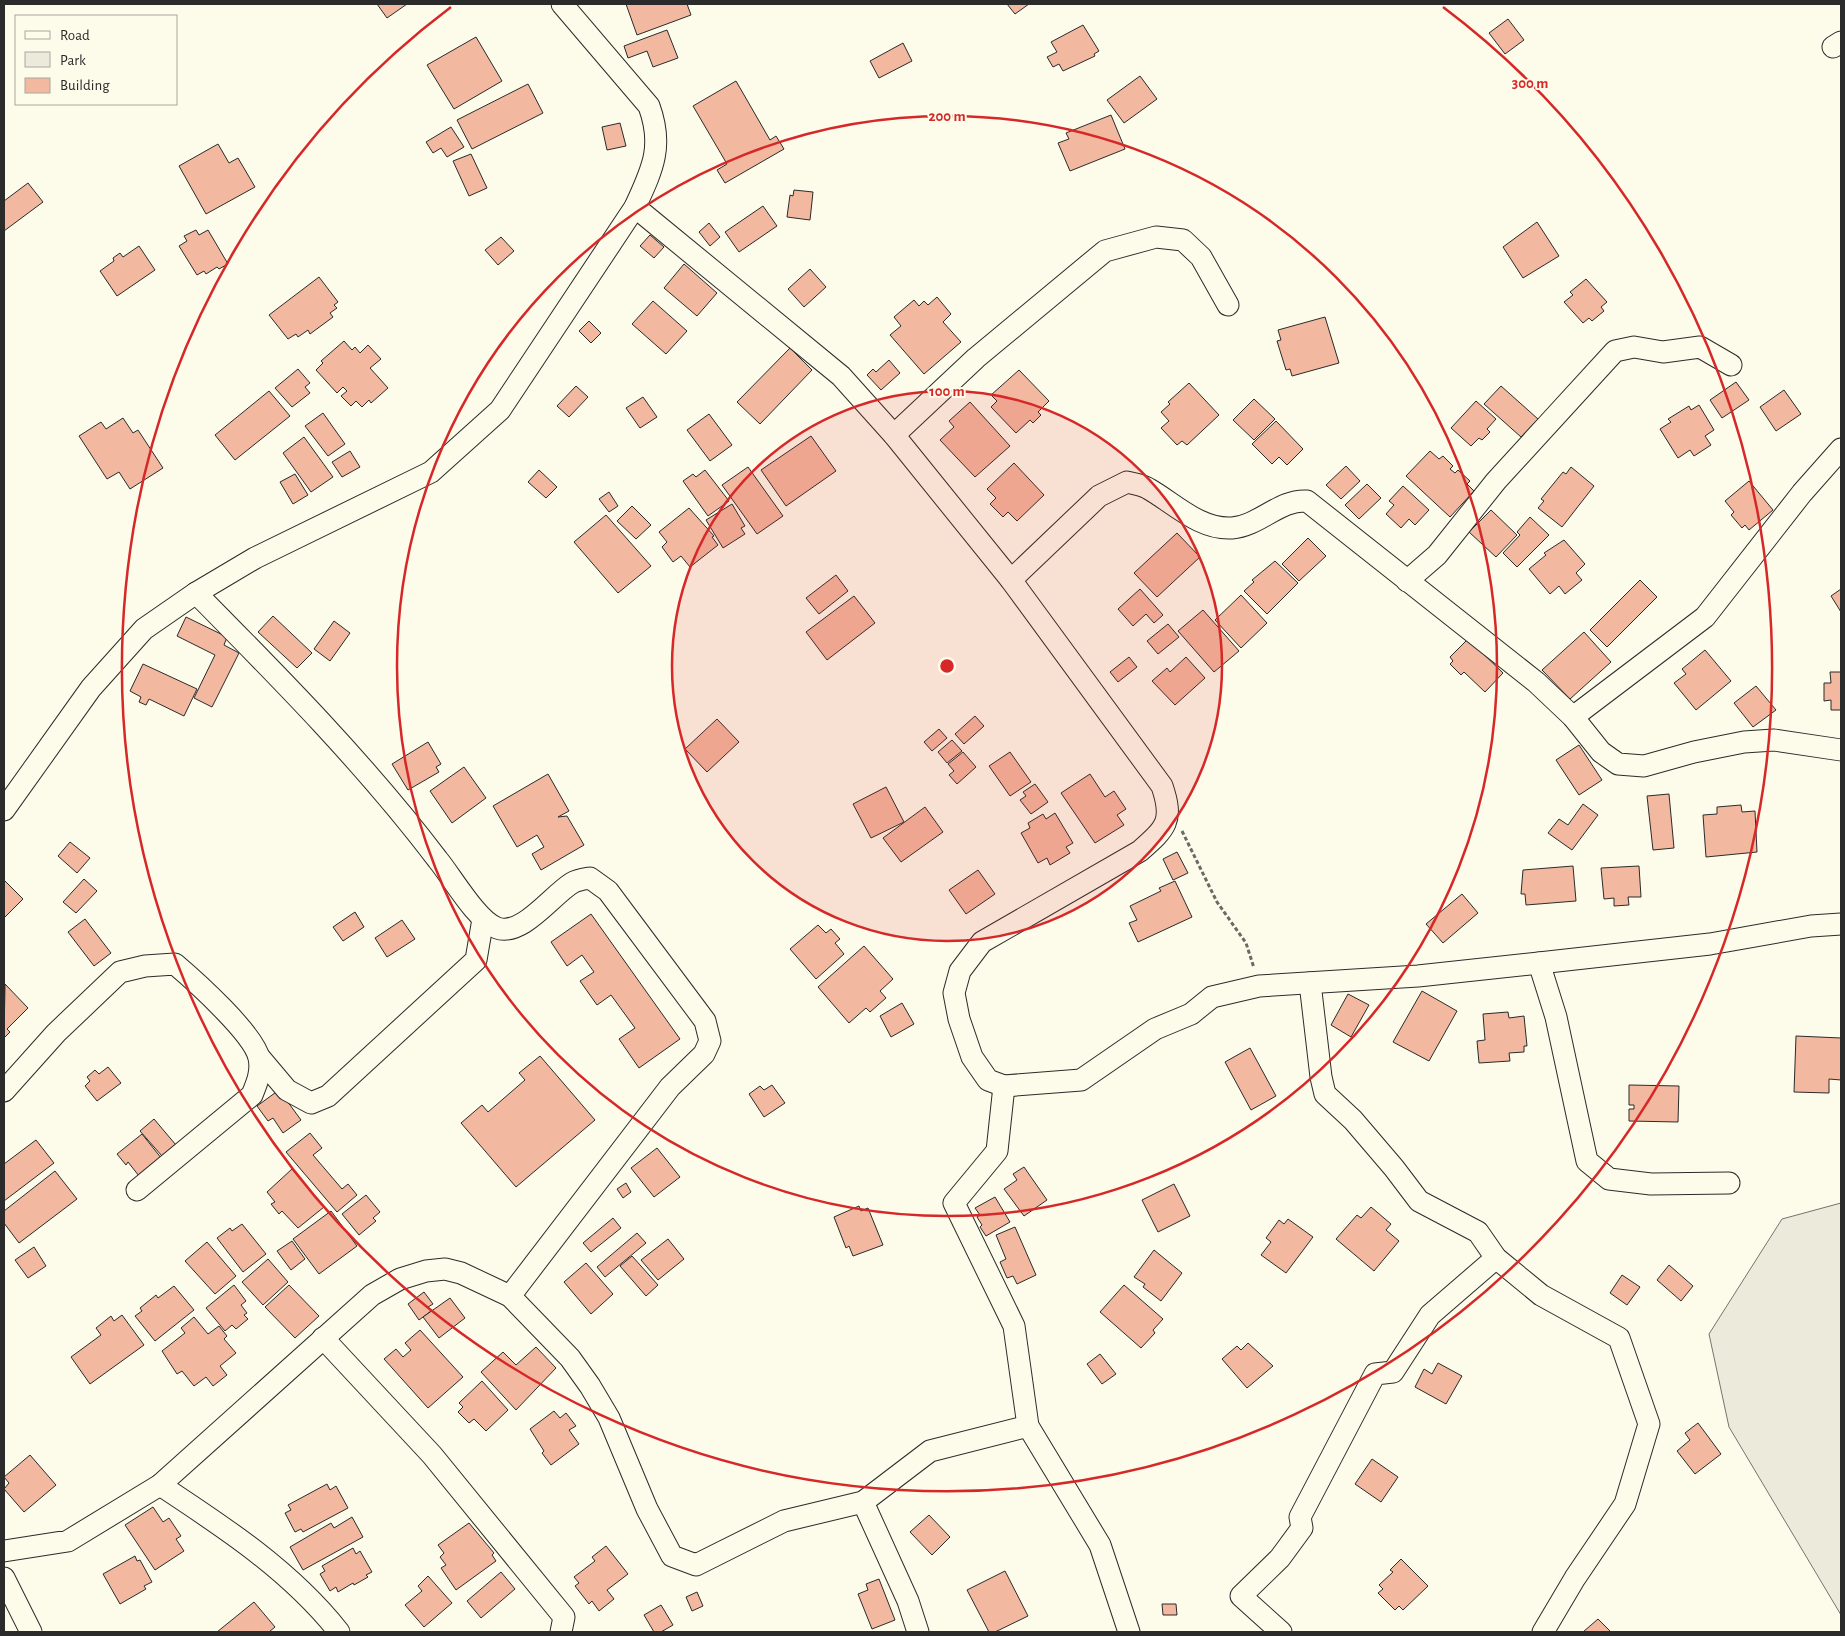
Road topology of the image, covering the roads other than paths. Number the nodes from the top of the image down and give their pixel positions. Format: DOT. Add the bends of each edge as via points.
graph roads {
  1 [pos="562,4"];
  2 [pos="635,207"];
  3 [pos="1228,305"];
  4 [pos="1731,365"];
  5 [pos="894,435"];
  6 [pos="1841,449"];
  7 [pos="1011,580"];
  8 [pos="1407,581"];
  9 [pos="196,593"];
  10 [pos="1572,716"];
  11 [pos="1841,750"];
  12 [pos="4,810"];
  13 [pos="483,919"];
  14 [pos="1841,924"];
  15 [pos="1539,963"];
  16 [pos="1310,983"];
  17 [pos="260,1058"];
  18 [pos="1004,1086"];
  19 [pos="4,1091"];
  20 [pos="1729,1183"];
  21 [pos="137,1190"];
  22 [pos="1496,1258"];
  23 [pos="510,1296"];
  24 [pos="323,1338"];
  25 [pos="1028,1426"];
  26 [pos="160,1485"];
  27 [pos="863,1502"];
  28 [pos="4,1551"];
  29 [pos="4,1578"];
  30 [pos="31,1632"];
  31 [pos="339,1632"];
  32 [pos="561,1632"];
  33 [pos="918,1632"];
  34 [pos="1129,1632"];
  35 [pos="1281,1632"];
  36 [pos="1543,1632"];
  1 -- 2 [label="street" via="649,106 657,127 650,170"];
  2 -- 5 [label="street" via="841,376"];
  2 -- 9 [label="street" via="500,410 431,472 255,558"];
  3 -- 5 [label="street" via="1201,257 1183,240 1156,236 1106,250 976,358"];
  4 -- 8 [label="street" via="1700,347 1663,352 1634,347 1615,351 1496,481 1437,555"];
  5 -- 7 [label="street"];
  6 -- 10 [label="street" via="1771,531 1705,617"];
  7 -- 8 [label="street" via="1099,496 1127,482 1148,488 1212,527 1239,527 1288,504 1307,501"];
  7 -- 18 [label="street" via="1162,786 1169,806 1163,831 1140,851 982,942 960,971 954,993 972,1057 988,1080"];
  8 -- 10 [label="street" via="1536,682"];
  9 -- 12 [label="street" via="144,629 98,680"];
  9 -- 13 [label="street" via="286,684 358,765 436,857"];
  10 -- 11 [label="street" via="1601,752 1618,764 1644,766 1744,742 1774,740"];
  13 -- 17 [label="street" via="476,960 328,1096 311,1103 287,1090"];
  13 -- 23 [label="street" via="498,928 517,928 573,883 590,878 608,891 705,1021 710,1041 704,1054 670,1087"];
  14 -- 15 [label="street" via="1811,926 1710,944"];
  15 -- 16 [label="street"];
  15 -- 20 [label="street" via="1556,1017 1587,1161 1609,1179 1651,1184"];
  16 -- 18 [label="street" via="1259,986 1212,997 1191,1014 1155,1029 1081,1080"];
  16 -- 22 [label="street" via="1325,1094 1365,1134 1419,1201 1478,1232"];
  17 -- 19 [label="street" via="254,1044 175,964 145,966 120,972 56,1033"];
  17 -- 21 [label="street" via="260,1075 252,1095"];
  18 -- 25 [label="street" via="997,1151 954,1203 1014,1326"];
  22 -- 35 [label="street" via="1430,1314 1393,1372 1375,1374 1300,1517 1302,1528 1280,1558 1241,1596"];
  22 -- 36 [label="street" via="1541,1295 1618,1338 1649,1424 1625,1504"];
  23 -- 24 [label="street" via="461,1273 445,1269 426,1271 400,1279 372,1295"];
  23 -- 27 [label="street" via="570,1358 610,1418 647,1509 672,1556 696,1565 784,1521"];
  24 -- 26 [label="street"];
  24 -- 32 [label="street" via="432,1455 489,1523 564,1617"];
  25 -- 27 [label="street" via="930,1451"];
  25 -- 34 [label="street" via="1100,1544"];
  26 -- 28 [label="street" via="68,1542"];
  26 -- 31 [label="street" via="229,1530 318,1606"];
  27 -- 33 [label="street" via="908,1601"];
  29 -- 30 [label="street"];
}
